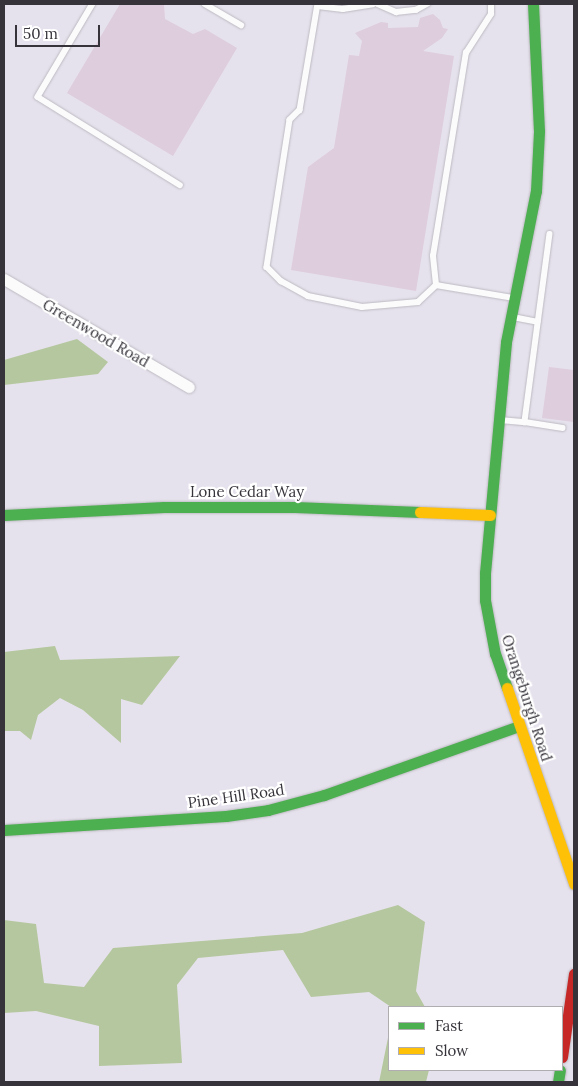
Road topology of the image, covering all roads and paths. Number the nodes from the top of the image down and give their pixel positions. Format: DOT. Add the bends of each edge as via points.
graph roads {
  1 [pos="93,4"];
  2 [pos="205,4"];
  3 [pos="373,4"];
  4 [pos="378,4"];
  5 [pos="427,4"];
  6 [pos="491,4"];
  7 [pos="533,4"];
  8 [pos="318,5"];
  9 [pos="241,25"];
  10 [pos="180,185"];
  11 [pos="550,234"];
  12 [pos="4,279"];
  13 [pos="436,284"];
  14 [pos="514,298"];
  15 [pos="511,316"];
  16 [pos="538,322"];
  17 [pos="189,387"];
  18 [pos="525,422"];
  19 [pos="498,423"];
  20 [pos="563,428"];
  21 [pos="4,515"];
  22 [pos="490,516"];
  23 [pos="519,726"];
  24 [pos="4,830"];
  25 [pos="574,884"];
  26 [pos="574,974"];
  27 [pos="563,1050"];
  1 -- 10 [label="lane" via="38,97"];
  2 -- 9 [label="lane"];
  3 -- 8 [label="lane" via="343,9"];
  4 -- 5 [label="lane" via="396,12 416,10"];
  6 -- 13 [label="lane" via="491,14 466,53 433,256"];
  7 -- 14 [label="street, Orangeburgh Road" via="539,131 536,191"];
  8 -- 13 [label="lane" via="300,110 290,120 267,267 281,281 308,296 362,307 418,302"];
  11 -- 16 [label="lane"];
  12 -- 17 [label="street, Greenwood Road"];
  13 -- 14 [label="lane"];
  14 -- 15 [label="street, Orangeburgh Road"];
  15 -- 16 [label="lane"];
  15 -- 19 [label="street, Orangeburgh Road"];
  16 -- 18 [label="lane"];
  18 -- 19 [label="lane"];
  18 -- 20 [label="lane"];
  19 -- 22 [label="street, Orangeburgh Road"];
  21 -- 22 [label="street, Lone Cedar Way" via="164,507 294,506"];
  22 -- 23 [label="street, Orangeburgh Road" via="485,573 489,627"];
  23 -- 24 [label="street, Pine Hill Road" via="324,795 277,808 226,816"];
  23 -- 25 [label="street, Orangeburgh Road"];
  26 -- 27 [label="street"];
}
